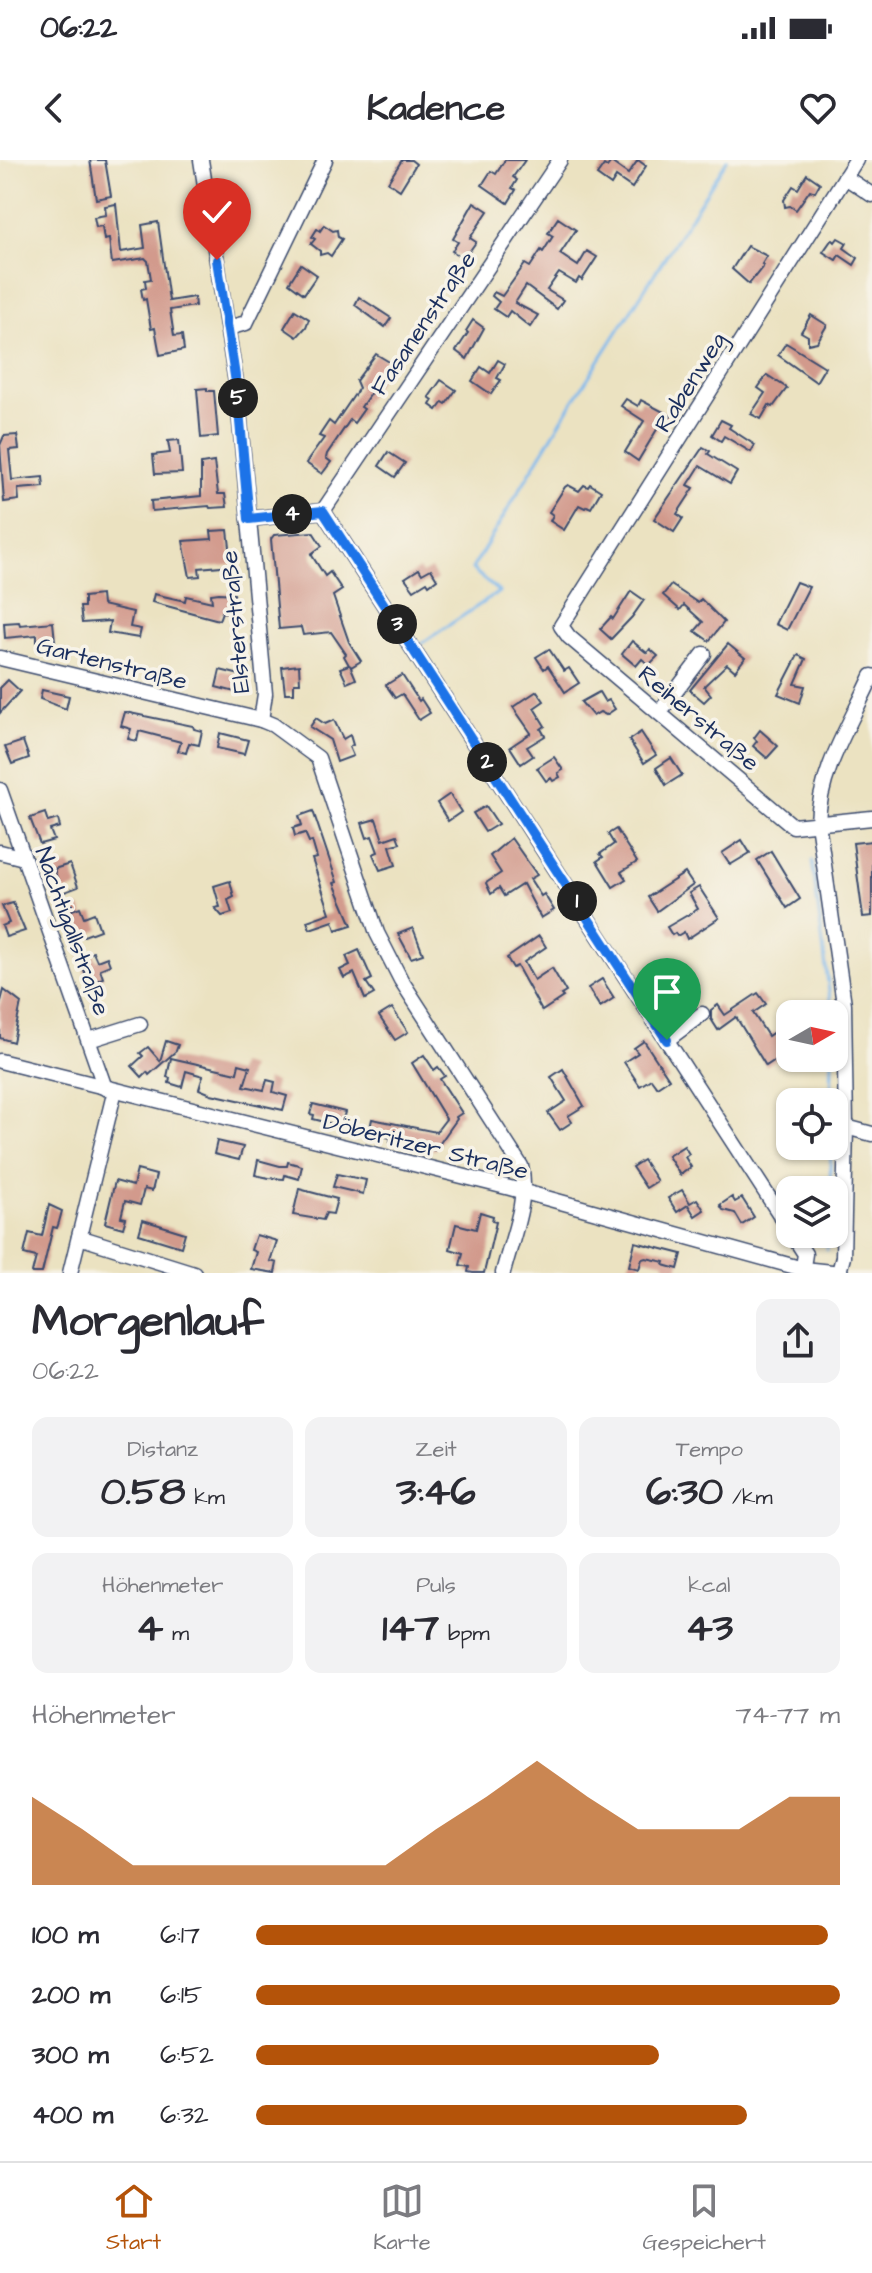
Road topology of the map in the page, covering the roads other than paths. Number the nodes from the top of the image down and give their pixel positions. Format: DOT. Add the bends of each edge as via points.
graph roads {
  1 [pos="201,160"];
  2 [pos="325,160"];
  3 [pos="560,160"];
  4 [pos="856,160"];
  5 [pos="845,177"];
  6 [pos="872,195"];
  7 [pos="228,328"];
  8 [pos="323,511"];
  9 [pos="249,519"];
  10 [pos="561,626"];
  11 [pos="706,656"];
  12 [pos="0,658"];
  13 [pos="872,676"];
  14 [pos="661,715"];
  15 [pos="261,720"];
  16 [pos="0,790"];
  17 [pos="872,818"];
  18 [pos="818,823"];
  19 [pos="0,852"];
  20 [pos="24,858"];
  21 [pos="702,1014"];
  22 [pos="140,1024"];
  23 [pos="89,1040"];
  24 [pos="667,1040"];
  25 [pos="0,1061"];
  26 [pos="845,1088"];
  27 [pos="110,1089"];
  28 [pos="848,1128"];
  29 [pos="872,1134"];
  30 [pos="845,1160"];
  31 [pos="523,1193"];
  32 [pos="776,1209"];
  33 [pos="79,1237"];
  34 [pos="801,1248"];
  35 [pos="802,1271"];
  36 [pos="840,1272"];
  37 [pos="70,1273"];
  38 [pos="194,1273"];
  39 [pos="503,1273"];
  1 -- 7 [label="street, Elsterstraße"];
  2 -- 7 [label="street" via="246,323"];
  3 -- 8 [label="street, Fasanenstraße"];
  4 -- 5 [label="street, Rabenweg"];
  5 -- 6 [label="street"];
  5 -- 10 [label="street, Rabenweg"];
  7 -- 9 [label="street, Elsterstraße"];
  8 -- 9 [label="street"];
  8 -- 24 [label="street"];
  9 -- 15 [label="street, Elsterstraße" via="265,694"];
  10 -- 14 [label="street, Reiherstraße"];
  11 -- 14 [label="street"];
  12 -- 15 [label="street, Gartenstraße"];
  13 -- 18 [label="street" via="824,780"];
  14 -- 18 [label="street, Reiherstraße" via="793,826"];
  15 -- 31 [label="street, Elsterstraße" via="318,758 377,933 401,980 521,1166"];
  16 -- 20 [label="street, Nachtigallstraße"];
  17 -- 18 [label="street, Reiherstraße"];
  18 -- 26 [label="street" via="844,1004"];
  19 -- 20 [label="street"];
  20 -- 23 [label="street, Nachtigallstraße"];
  21 -- 24 [label="street"];
  22 -- 23 [label="street"];
  23 -- 27 [label="street, Nachtigallstraße"];
  24 -- 32 [label="street"];
  25 -- 27 [label="street, Döberitzer Straße"];
  27 -- 31 [label="street, Döberitzer Straße" via="154,1108"];
  27 -- 33 [label="street"];
  28 -- 29 [label="street"];
  30 -- 36 [label="street"];
  31 -- 35 [label="street, Döberitzer Straße"];
  31 -- 39 [label="street"];
  33 -- 37 [label="street"];
  33 -- 38 [label="street"];
  34 -- 35 [label="street"];
  35 -- 36 [label="street, Döberitzer Straße"];
}
